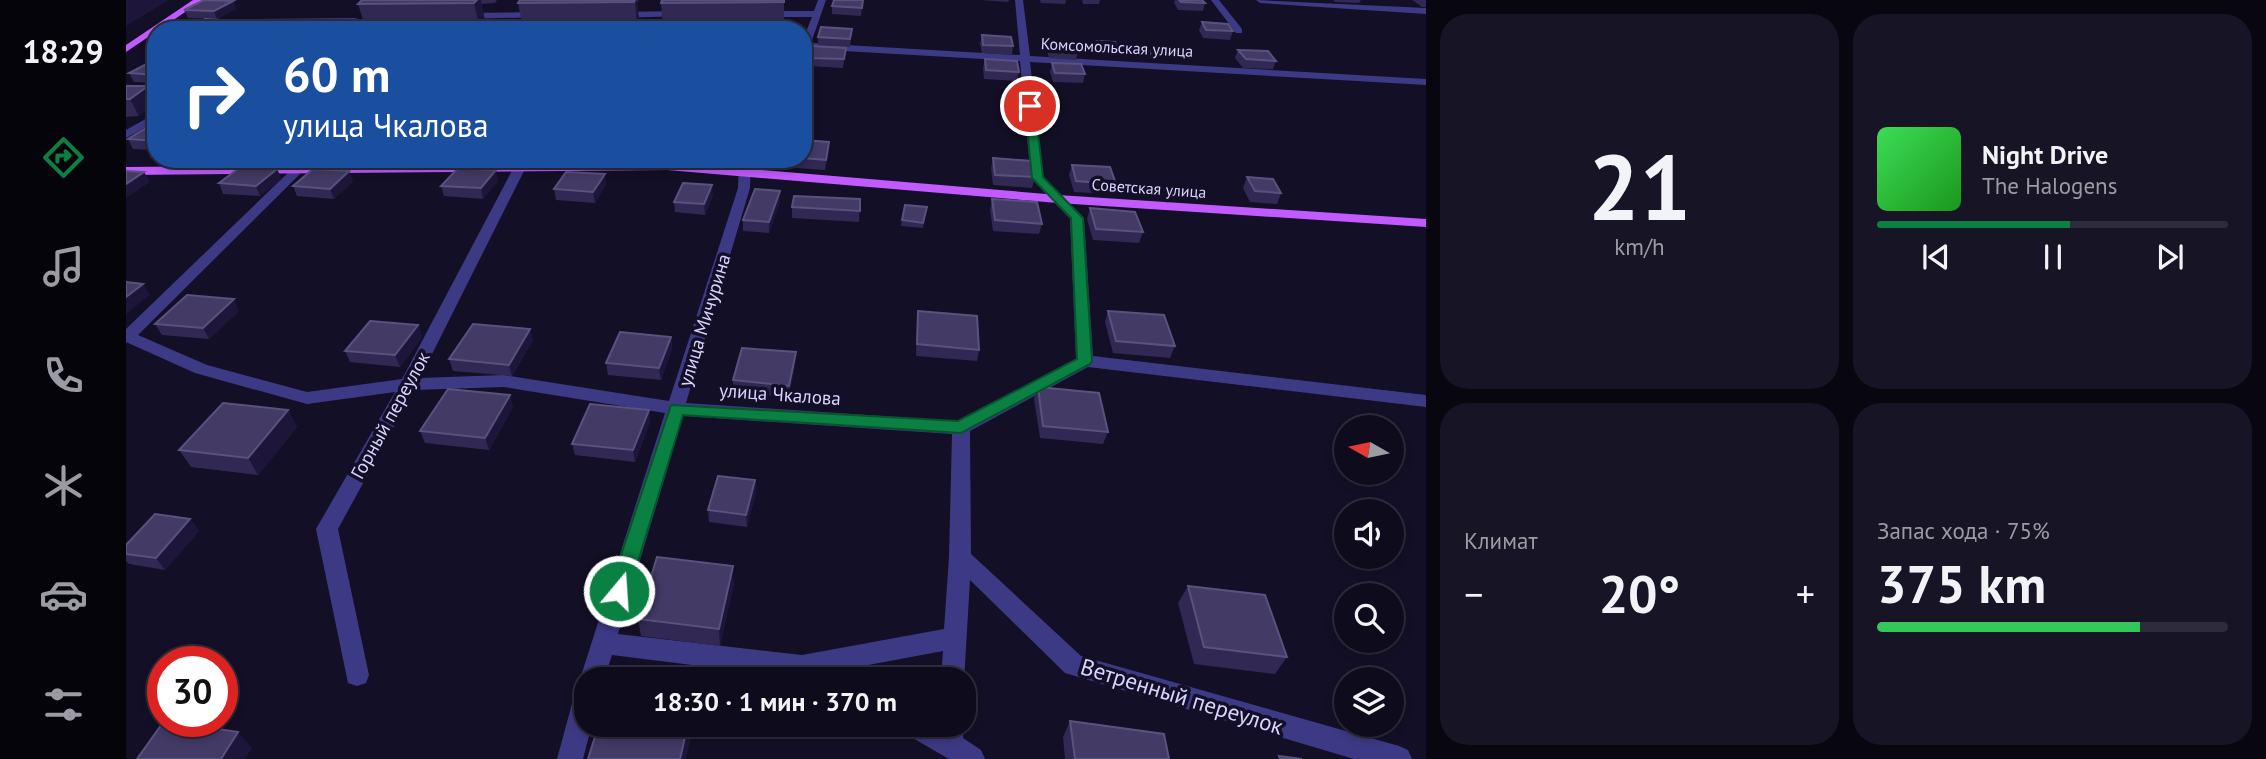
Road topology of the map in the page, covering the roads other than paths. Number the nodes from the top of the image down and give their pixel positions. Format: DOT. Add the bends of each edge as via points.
graph roads {
  1 [pos="199,0"];
  2 [pos="651,0"];
  3 [pos="822,0"];
  4 [pos="1019,0"];
  5 [pos="1215,0"];
  6 [pos="1260,0"];
  7 [pos="1426,11"];
  8 [pos="513,12"];
  9 [pos="751,14"];
  10 [pos="817,14"];
  11 [pos="549,15"];
  12 [pos="600,15"];
  13 [pos="699,15"];
  14 [pos="443,16"];
  15 [pos="371,17"];
  16 [pos="646,18"];
  17 [pos="168,21"];
  18 [pos="355,21"];
  19 [pos="507,21"];
  20 [pos="812,26"];
  21 [pos="1239,31"];
  22 [pos="147,35"];
  23 [pos="812,44"];
  24 [pos="126,49"];
  25 [pos="1025,58"];
  26 [pos="1426,82"];
  27 [pos="126,92"];
  28 [pos="147,93"];
  29 [pos="147,122"];
  30 [pos="126,135"];
  31 [pos="464,168"];
  32 [pos="519,168"];
  33 [pos="745,168"];
  34 [pos="773,168"];
  35 [pos="126,171"];
  36 [pos="297,171"];
  37 [pos="1058,199"];
  38 [pos="1426,223"];
  39 [pos="127,336"];
  40 [pos="1085,361"];
  41 [pos="408,384"];
  42 [pos="1426,401"];
  43 [pos="677,409"];
  44 [pos="961,428"];
  45 [pos="960,557"];
  46 [pos="954,638"];
  47 [pos="602,643"];
  48 [pos="802,666"];
  49 [pos="595,667"];
  50 [pos="953,667"];
  51 [pos="357,676"];
  52 [pos="576,737"];
  53 [pos="953,737"];
  54 [pos="570,759"];
  55 [pos="972,759"];
  56 [pos="1399,759"];
  1 -- 17 [label="main road"];
  2 -- 16 [label="street"];
  3 -- 10 [label="street"];
  4 -- 25 [label="street"];
  5 -- 21 [label="street"];
  6 -- 7 [label="street"];
  8 -- 11 [label="street"];
  8 -- 14 [label="street"];
  8 -- 19 [label="street"];
  9 -- 10 [label="street"];
  10 -- 20 [label="street"];
  12 -- 16 [label="street"];
  13 -- 16 [label="street"];
  15 -- 18 [label="street"];
  22 -- 24 [label="main road"];
  23 -- 25 [label="street, Комсомольская улица"];
  25 -- 26 [label="street, Комсомольская улица"];
  25 -- 37 [label="street" via="1037,178"];
  27 -- 28 [label="street"];
  29 -- 30 [label="street"];
  31 -- 36 [label="main road, Советская улица"];
  32 -- 41 [label="street, Горный переулок"];
  33 -- 43 [label="street, улица Мичурина" via="744,188"];
  34 -- 37 [label="main road, Советская улица"];
  35 -- 36 [label="main road, Советская улица"];
  36 -- 39 [label="street"];
  37 -- 38 [label="main road, Советская улица"];
  37 -- 40 [label="street" via="1077,218"];
  39 -- 41 [label="street, улица Чкалова" via="201,369 307,398"];
  40 -- 42 [label="street"];
  40 -- 44 [label="street"];
  41 -- 43 [label="street, улица Чкалова" via="504,381"];
  41 -- 51 [label="street, Горный переулок" via="327,529"];
  43 -- 44 [label="street, улица Чкалова"];
  43 -- 47 [label="street, улица Мичурина"];
  44 -- 45 [label="street"];
  45 -- 46 [label="street"];
  45 -- 56 [label="street, Ветренный переулок" via="1074,665"];
  46 -- 48 [label="street"];
  46 -- 50 [label="street"];
  47 -- 48 [label="street"];
  47 -- 49 [label="street, улица Мичурина"];
  52 -- 54 [label="street"];
  53 -- 55 [label="street"];
}
